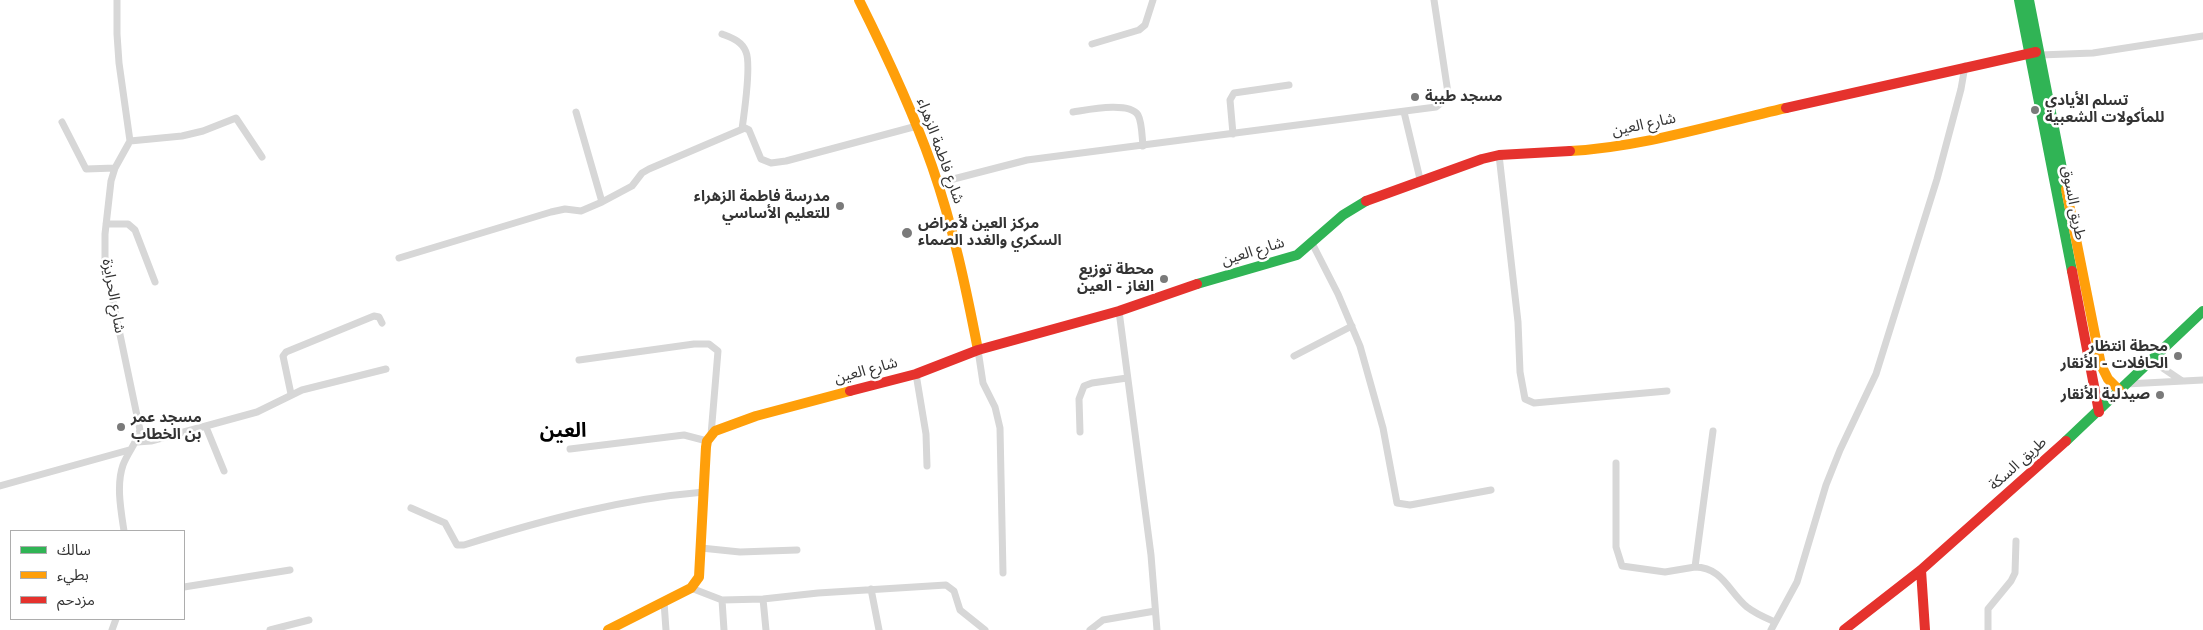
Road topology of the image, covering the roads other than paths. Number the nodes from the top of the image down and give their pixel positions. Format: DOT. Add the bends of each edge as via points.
graph roads {
  1 [pos="117,0"];
  2 [pos="859,0"];
  3 [pos="1152,0"];
  4 [pos="1434,0"];
  5 [pos="2019,0"];
  6 [pos="2029,0"];
  7 [pos="722,34"];
  8 [pos="2203,36"];
  9 [pos="1092,44"];
  10 [pos="2036,53"];
  11 [pos="1964,66"];
  12 [pos="1289,85"];
  13 [pos="576,112"];
  14 [pos="1073,112"];
  15 [pos="1404,112"];
  16 [pos="62,122"];
  17 [pos="917,126"];
  18 [pos="742,129"];
  19 [pos="1233,134"];
  20 [pos="130,140"];
  21 [pos="1143,146"];
  22 [pos="1499,156"];
  23 [pos="262,157"];
  24 [pos="115,168"];
  25 [pos="1420,179"];
  26 [pos="938,183"];
  27 [pos="602,202"];
  28 [pos="106,224"];
  29 [pos="1312,245"];
  30 [pos="400,258"];
  31 [pos="155,282"];
  32 [pos="2203,310"];
  33 [pos="1118,311"];
  34 [pos="382,323"];
  35 [pos="1352,326"];
  36 [pos="978,350"];
  37 [pos="1294,356"];
  38 [pos="579,360"];
  39 [pos="2151,360"];
  40 [pos="386,369"];
  41 [pos="916,374"];
  42 [pos="1127,378"];
  43 [pos="2203,380"];
  44 [pos="2182,382"];
  45 [pos="2123,387"];
  46 [pos="1667,391"];
  47 [pos="291,394"];
  48 [pos="2099,412"];
  49 [pos="206,427"];
  50 [pos="1713,431"];
  51 [pos="1080,432"];
  52 [pos="709,438"];
  53 [pos="137,442"];
  54 [pos="570,449"];
  55 [pos="129,450"];
  56 [pos="1616,464"];
  57 [pos="927,466"];
  58 [pos="224,471"];
  59 [pos="0,486"];
  60 [pos="1491,490"];
  61 [pos="704,492"];
  62 [pos="411,508"];
  63 [pos="124,530"];
  64 [pos="2016,541"];
  65 [pos="701,548"];
  66 [pos="797,550"];
  67 [pos="1695,568"];
  68 [pos="290,570"];
  69 [pos="1921,570"];
  70 [pos="1003,573"];
  71 [pos="185,587"];
  72 [pos="691,588"];
  73 [pos="871,589"];
  74 [pos="763,599"];
  75 [pos="722,600"];
  76 [pos="664,602"];
  77 [pos="1156,611"];
  78 [pos="309,620"];
  79 [pos="1775,622"];
  80 [pos="270,630"];
  81 [pos="608,630"];
  82 [pos="666,630"];
  83 [pos="724,630"];
  84 [pos="766,630"];
  85 [pos="879,630"];
  86 [pos="984,630"];
  87 [pos="1090,630"];
  88 [pos="1157,630"];
  89 [pos="1771,630"];
  90 [pos="1844,630"];
  91 [pos="1925,630"];
  92 [pos="1988,630"];
  1 -- 20 [label="street" via="118,53"];
  2 -- 17 [label="street, شارع فاطمة الزهراء"];
  3 -- 9 [label="street" via="1145,25 1139,30"];
  4 -- 15 [label="street" via="1448,93 1436,107"];
  5 -- 10 [label="street, طريق السوق"];
  6 -- 10 [label="street, طريق السوق"];
  7 -- 18 [label="street" via="738,41 747,52"];
  8 -- 10 [label="street" via="2092,53"];
  10 -- 11 [label="street, شارع العين"];
  10 -- 45 [label="street, طريق السوق" via="2101,365 2108,379"];
  10 -- 48 [label="street, طريق السوق"];
  11 -- 22 [label="street, شارع العين" via="1638,143 1593,150"];
  11 -- 79 [label="street" via="1937,179 1876,374 1826,485 1797,582"];
  12 -- 19 [label="street" via="1234,93 1230,100"];
  13 -- 27 [label="street"];
  14 -- 21 [label="street" via="1120,107 1133,110 1138,115"];
  15 -- 19 [label="street"];
  15 -- 25 [label="street"];
  16 -- 24 [label="street" via="86,169"];
  17 -- 18 [label="street" via="771,163 758,154 749,130"];
  17 -- 26 [label="street, شارع فاطمة الزهراء"];
  18 -- 27 [label="street" via="649,169 632,186"];
  19 -- 21 [label="street"];
  20 -- 23 [label="street" via="182,136 236,118"];
  20 -- 24 [label="street, شارع الحرايزة"];
  21 -- 26 [label="street" via="1027,160"];
  22 -- 25 [label="street, شارع العين"];
  22 -- 46 [label="street" via="1525,399 1534,403"];
  24 -- 28 [label="street, شارع الحرايزة"];
  25 -- 29 [label="street, شارع العين" via="1348,210"];
  26 -- 36 [label="street, شارع فاطمة الزهراء" via="962,270"];
  27 -- 30 [label="street" via="581,211 565,209 551,212"];
  28 -- 31 [label="street" via="128,224 135,230"];
  28 -- 53 [label="street, شارع الحرايزة" via="107,281 140,430"];
  29 -- 33 [label="street, شارع العين" via="1297,255"];
  29 -- 35 [label="street"];
  32 -- 39 [label="street, طريق السكة"];
  33 -- 36 [label="street, شارع العين"];
  33 -- 42 [label="street"];
  34 -- 47 [label="street" via="379,317 374,316 286,352 283,356"];
  35 -- 37 [label="street"];
  35 -- 60 [label="street" via="1383,428 1397,502 1410,505"];
  36 -- 41 [label="street, شارع العين"];
  36 -- 70 [label="street" via="983,383 1000,428"];
  38 -- 52 [label="street" via="709,344 718,351"];
  39 -- 44 [label="street"];
  39 -- 45 [label="street, طريق السكة"];
  40 -- 47 [label="street"];
  41 -- 52 [label="street, شارع العين" via="756,416 723,427"];
  41 -- 57 [label="street" via="926,434"];
  42 -- 51 [label="street" via="1084,386 1078,399"];
  42 -- 77 [label="street"];
  43 -- 44 [label="street"];
  44 -- 45 [label="street"];
  45 -- 48 [label="street, طريق السكة"];
  47 -- 49 [label="street" via="257,412"];
  48 -- 69 [label="street, طريق السكة"];
  49 -- 53 [label="street"];
  49 -- 58 [label="street"];
  50 -- 67 [label="street"];
  52 -- 54 [label="street" via="684,435"];
  52 -- 61 [label="street"];
  53 -- 55 [label="street"];
  55 -- 59 [label="street"];
  55 -- 63 [label="street" via="122,468 120,495"];
  56 -- 67 [label="street" via="1616,547 1622,566 1665,572"];
  61 -- 62 [label="street" via="640,499 573,513 464,545 457,545 445,523"];
  61 -- 65 [label="street"];
  64 -- 92 [label="street" via="2015,573 1988,609"];
  65 -- 66 [label="street" via="740,552"];
  65 -- 72 [label="street" via="699,577"];
  67 -- 79 [label="street" via="1716,573 1746,606"];
  68 -- 71 [label="street"];
  69 -- 90 [label="street, طريق السكة"];
  69 -- 91 [label="street"];
  72 -- 75 [label="street"];
  72 -- 76 [label="street"];
  73 -- 74 [label="street"];
  73 -- 85 [label="street"];
  73 -- 86 [label="street" via="946,585 954,591 960,610"];
  74 -- 75 [label="street"];
  74 -- 84 [label="street"];
  75 -- 83 [label="street"];
  76 -- 81 [label="street"];
  76 -- 82 [label="street"];
  77 -- 87 [label="street" via="1103,620"];
  77 -- 88 [label="street"];
  78 -- 80 [label="street"];
  79 -- 89 [label="street"];
}
